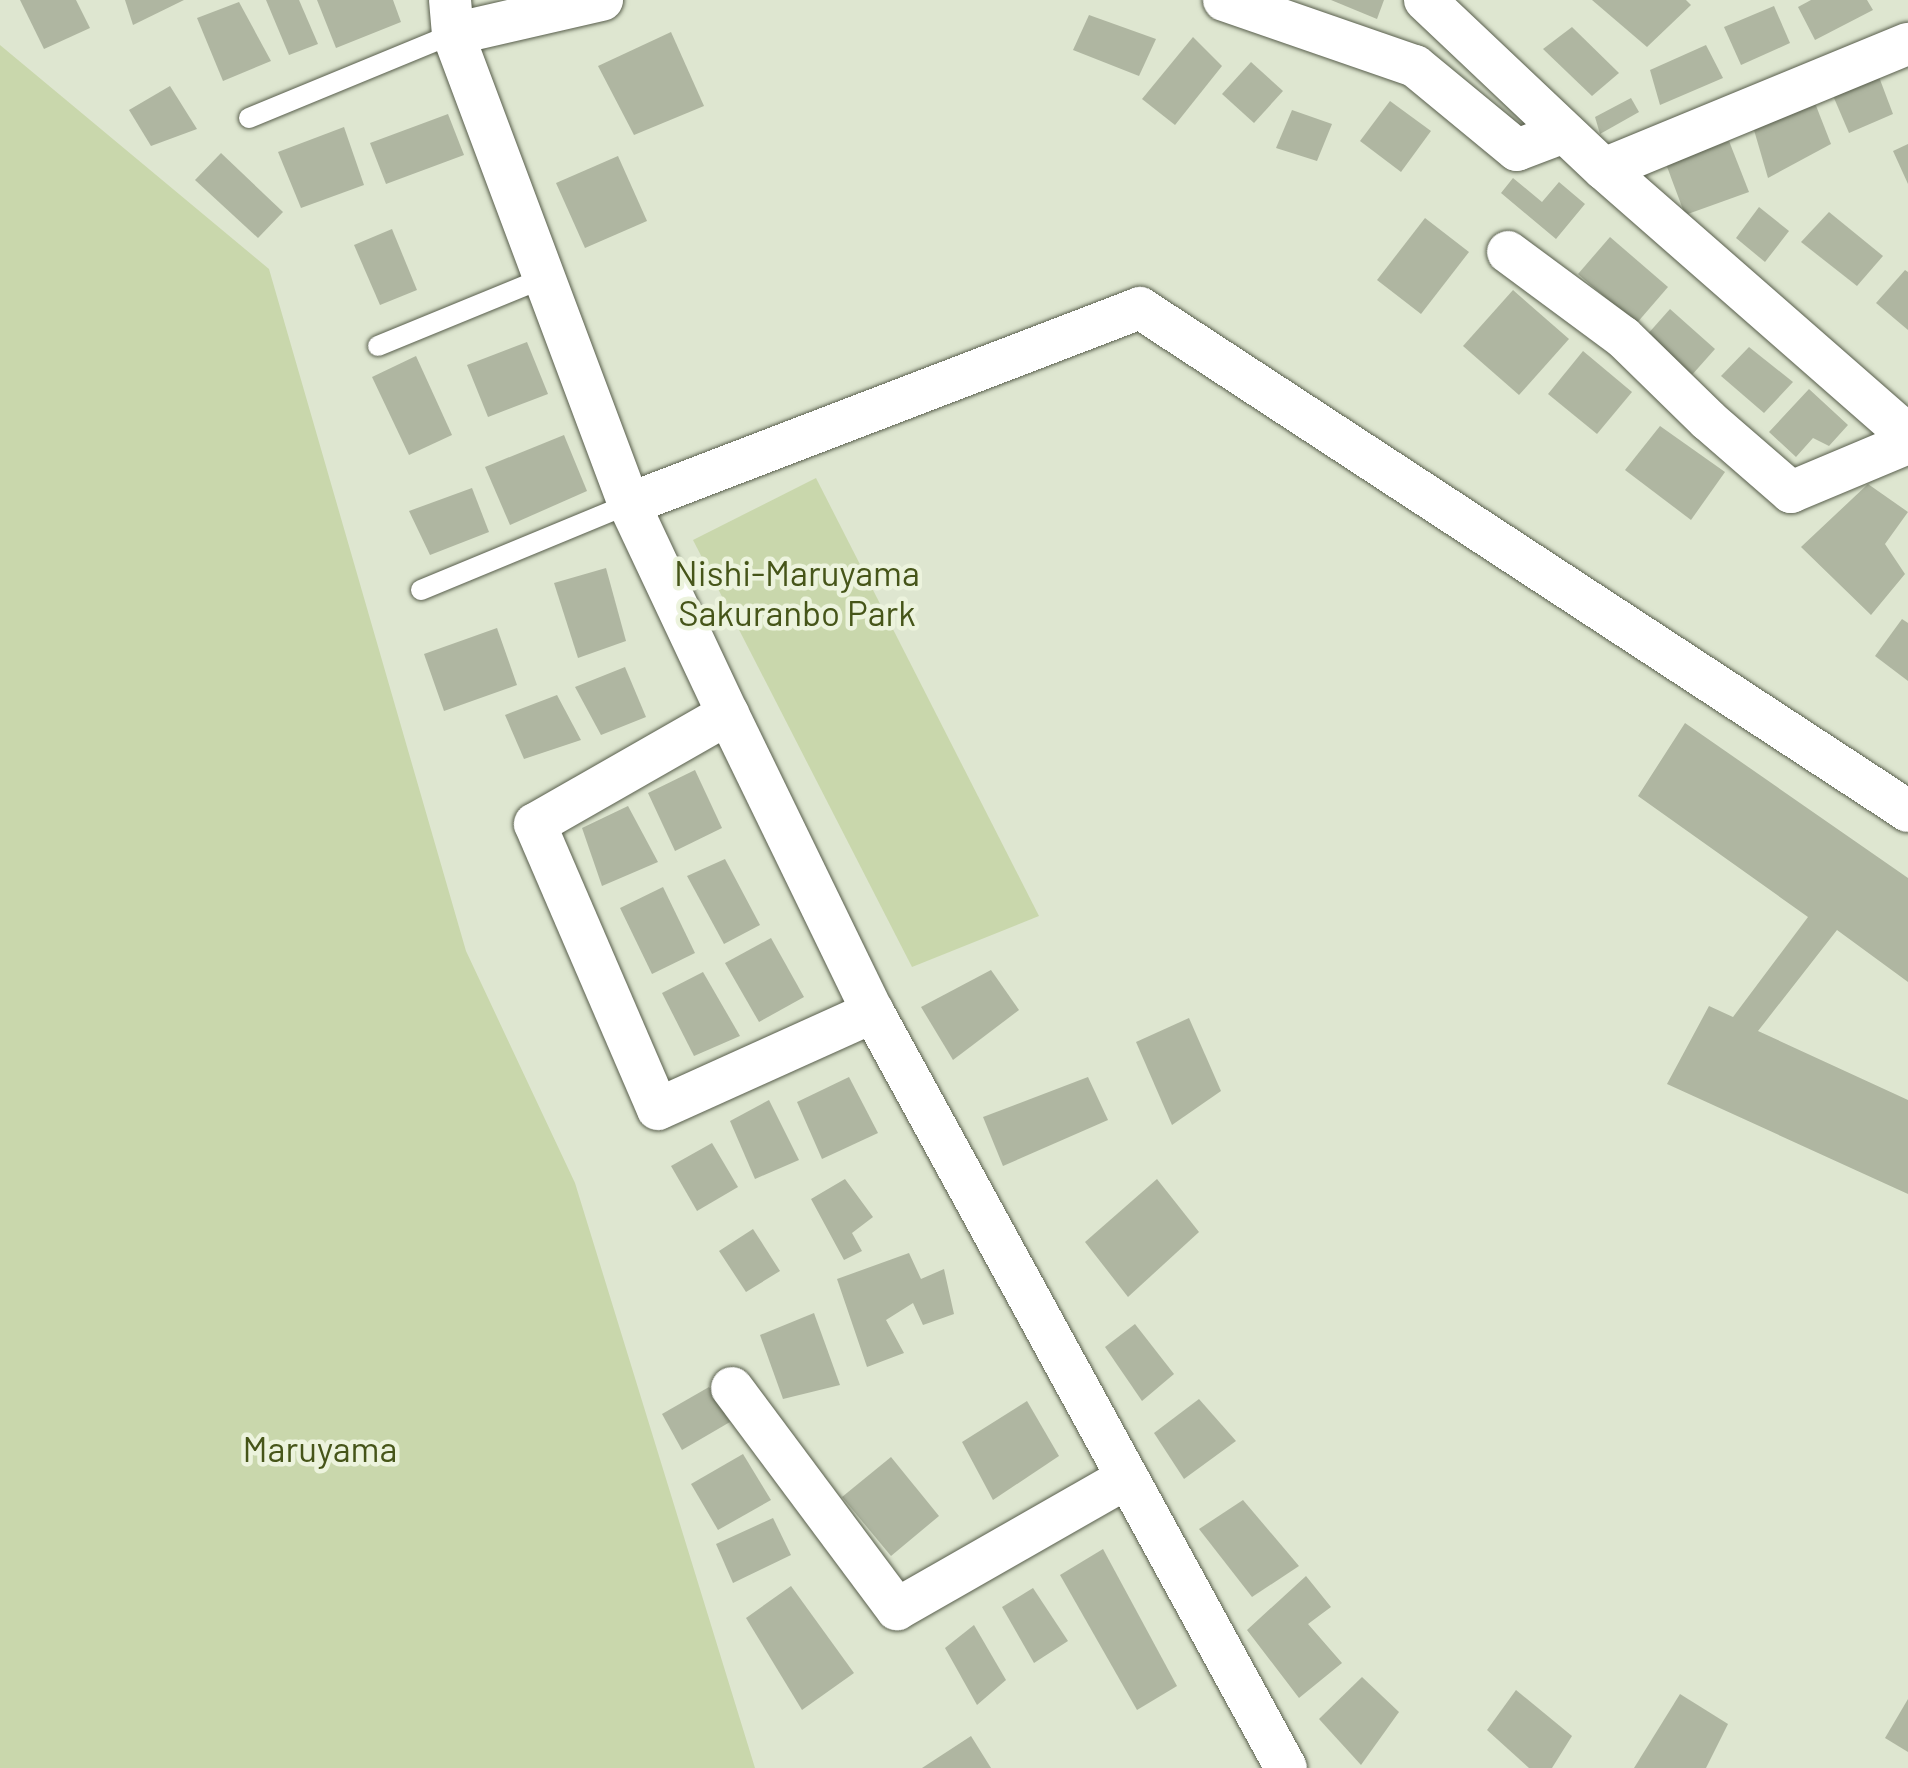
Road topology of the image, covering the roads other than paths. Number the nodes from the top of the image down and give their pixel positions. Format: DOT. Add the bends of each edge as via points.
graph roads {
  1 [pos="602,0"];
  2 [pos="1224,0"];
  3 [pos="1425,0"];
  4 [pos="452,17"];
  5 [pos="1908,44"];
  6 [pos="249,118"];
  7 [pos="1564,132"];
  8 [pos="1604,169"];
  9 [pos="1508,252"];
  10 [pos="544,278"];
  11 [pos="378,346"];
  12 [pos="1908,435"];
  13 [pos="1908,443"];
  14 [pos="629,504"];
  15 [pos="421,590"];
  16 [pos="728,714"];
  17 [pos="1908,811"];
  18 [pos="873,1012"];
  19 [pos="732,1388"];
  20 [pos="1127,1478"];
  21 [pos="1286,1768"];
  1 -- 4 [label="street"];
  2 -- 7 [label="street" via="1416,66 1517,150"];
  3 -- 7 [label="street"];
  4 -- 6 [label="lane"];
  4 -- 10 [label="street"];
  5 -- 8 [label="street"];
  7 -- 8 [label="street"];
  8 -- 12 [label="street"];
  9 -- 13 [label="street" via="1623,337 1791,492"];
  10 -- 11 [label="lane"];
  10 -- 14 [label="street"];
  14 -- 15 [label="lane"];
  14 -- 16 [label="street"];
  14 -- 17 [label="street" via="1140,308"];
  16 -- 18 [label="street"];
  16 -- 18 [label="street" via="535,824 658,1109"];
  18 -- 20 [label="street"];
  19 -- 20 [label="street" via="896,1609"];
  20 -- 21 [label="street"];
}
